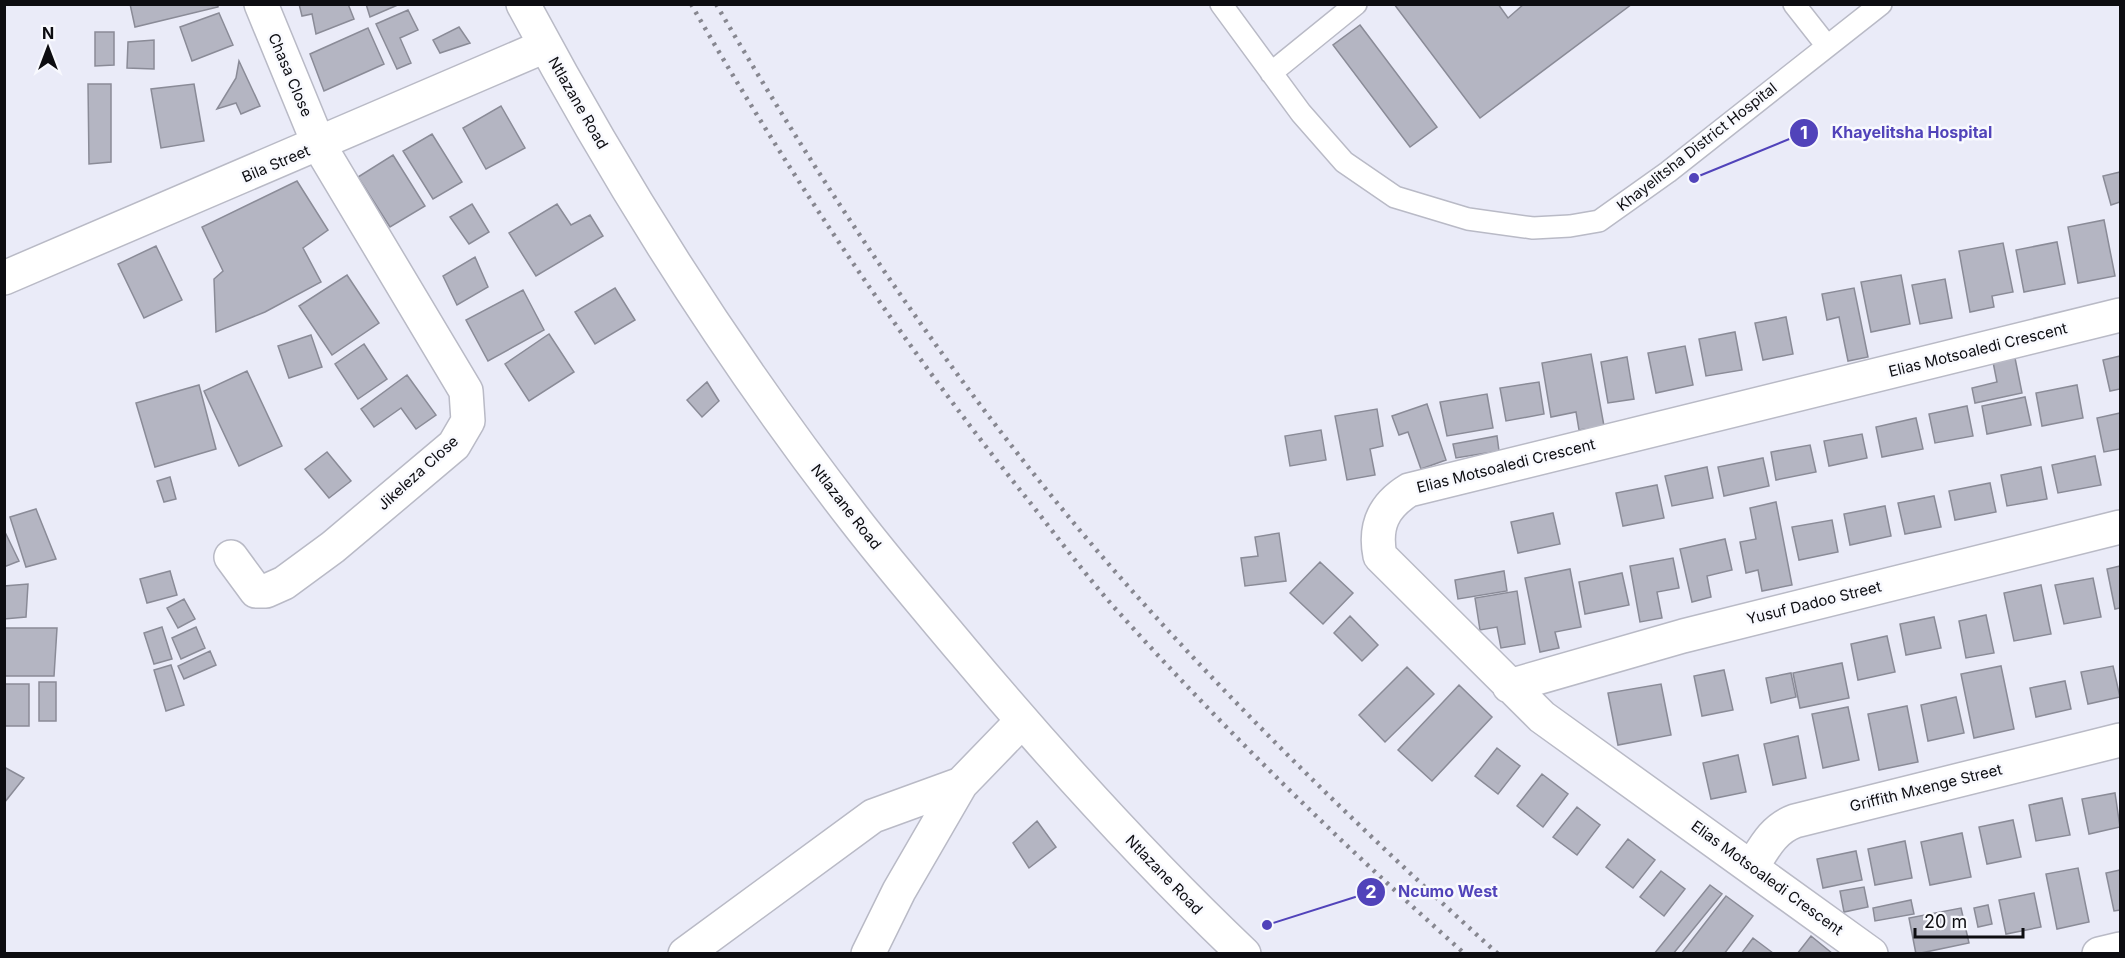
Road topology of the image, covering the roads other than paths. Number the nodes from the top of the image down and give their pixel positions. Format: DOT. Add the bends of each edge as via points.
graph roads {
  1 [pos="261,4"];
  2 [pos="523,4"];
  3 [pos="1221,4"];
  4 [pos="1356,4"];
  5 [pos="1794,4"];
  6 [pos="1881,4"];
  7 [pos="545,46"];
  8 [pos="1827,46"];
  9 [pos="1271,73"];
  10 [pos="319,145"];
  11 [pos="4,278"];
  12 [pos="2121,315"];
  13 [pos="2121,527"];
  14 [pos="231,557"];
  15 [pos="1509,686"];
  16 [pos="1022,721"];
  17 [pos="2121,740"];
  18 [pos="961,784"];
  19 [pos="1752,867"];
  20 [pos="2121,948"];
  21 [pos="685,954"];
  22 [pos="868,954"];
  23 [pos="1244,954"];
  24 [pos="1871,954"];
  25 [pos="2099,954"];
  1 -- 10 [label="street, Chasa Close"];
  2 -- 7 [label="street, Ntlazane Road"];
  3 -- 9 [label="lane, Khayelitsha District Hospital"];
  4 -- 9 [label="lane"];
  5 -- 8 [label="lane"];
  6 -- 8 [label="lane, Khayelitsha District Hospital"];
  7 -- 10 [label="street, Bila Street"];
  7 -- 16 [label="street, Ntlazane Road" via="637,203 748,374 856,522"];
  8 -- 9 [label="lane, Khayelitsha District Hospital" via="1599,221 1533,228 1468,219 1395,197 1344,162"];
  10 -- 11 [label="street, Bila Street"];
  10 -- 14 [label="street, Jikeleza Close" via="466,391 468,421 454,445 276,588 256,591"];
  12 -- 15 [label="street, Elias Motsoaledi Crescent" via="1409,490 1384,511 1377,539 1380,556"];
  13 -- 15 [label="street, Yusuf Dadoo Street" via="1683,636"];
  15 -- 19 [label="street, Elias Motsoaledi Crescent" via="1542,717"];
  16 -- 18 [label="street"];
  16 -- 23 [label="street, Ntlazane Road" via="1129,839"];
  17 -- 19 [label="street, Griffith Mxenge Street" via="1785,824 1768,841"];
  18 -- 21 [label="street" via="873,816"];
  18 -- 22 [label="street" via="899,891"];
  19 -- 24 [label="street, Elias Motsoaledi Crescent"];
  20 -- 25 [label="street"];
}
